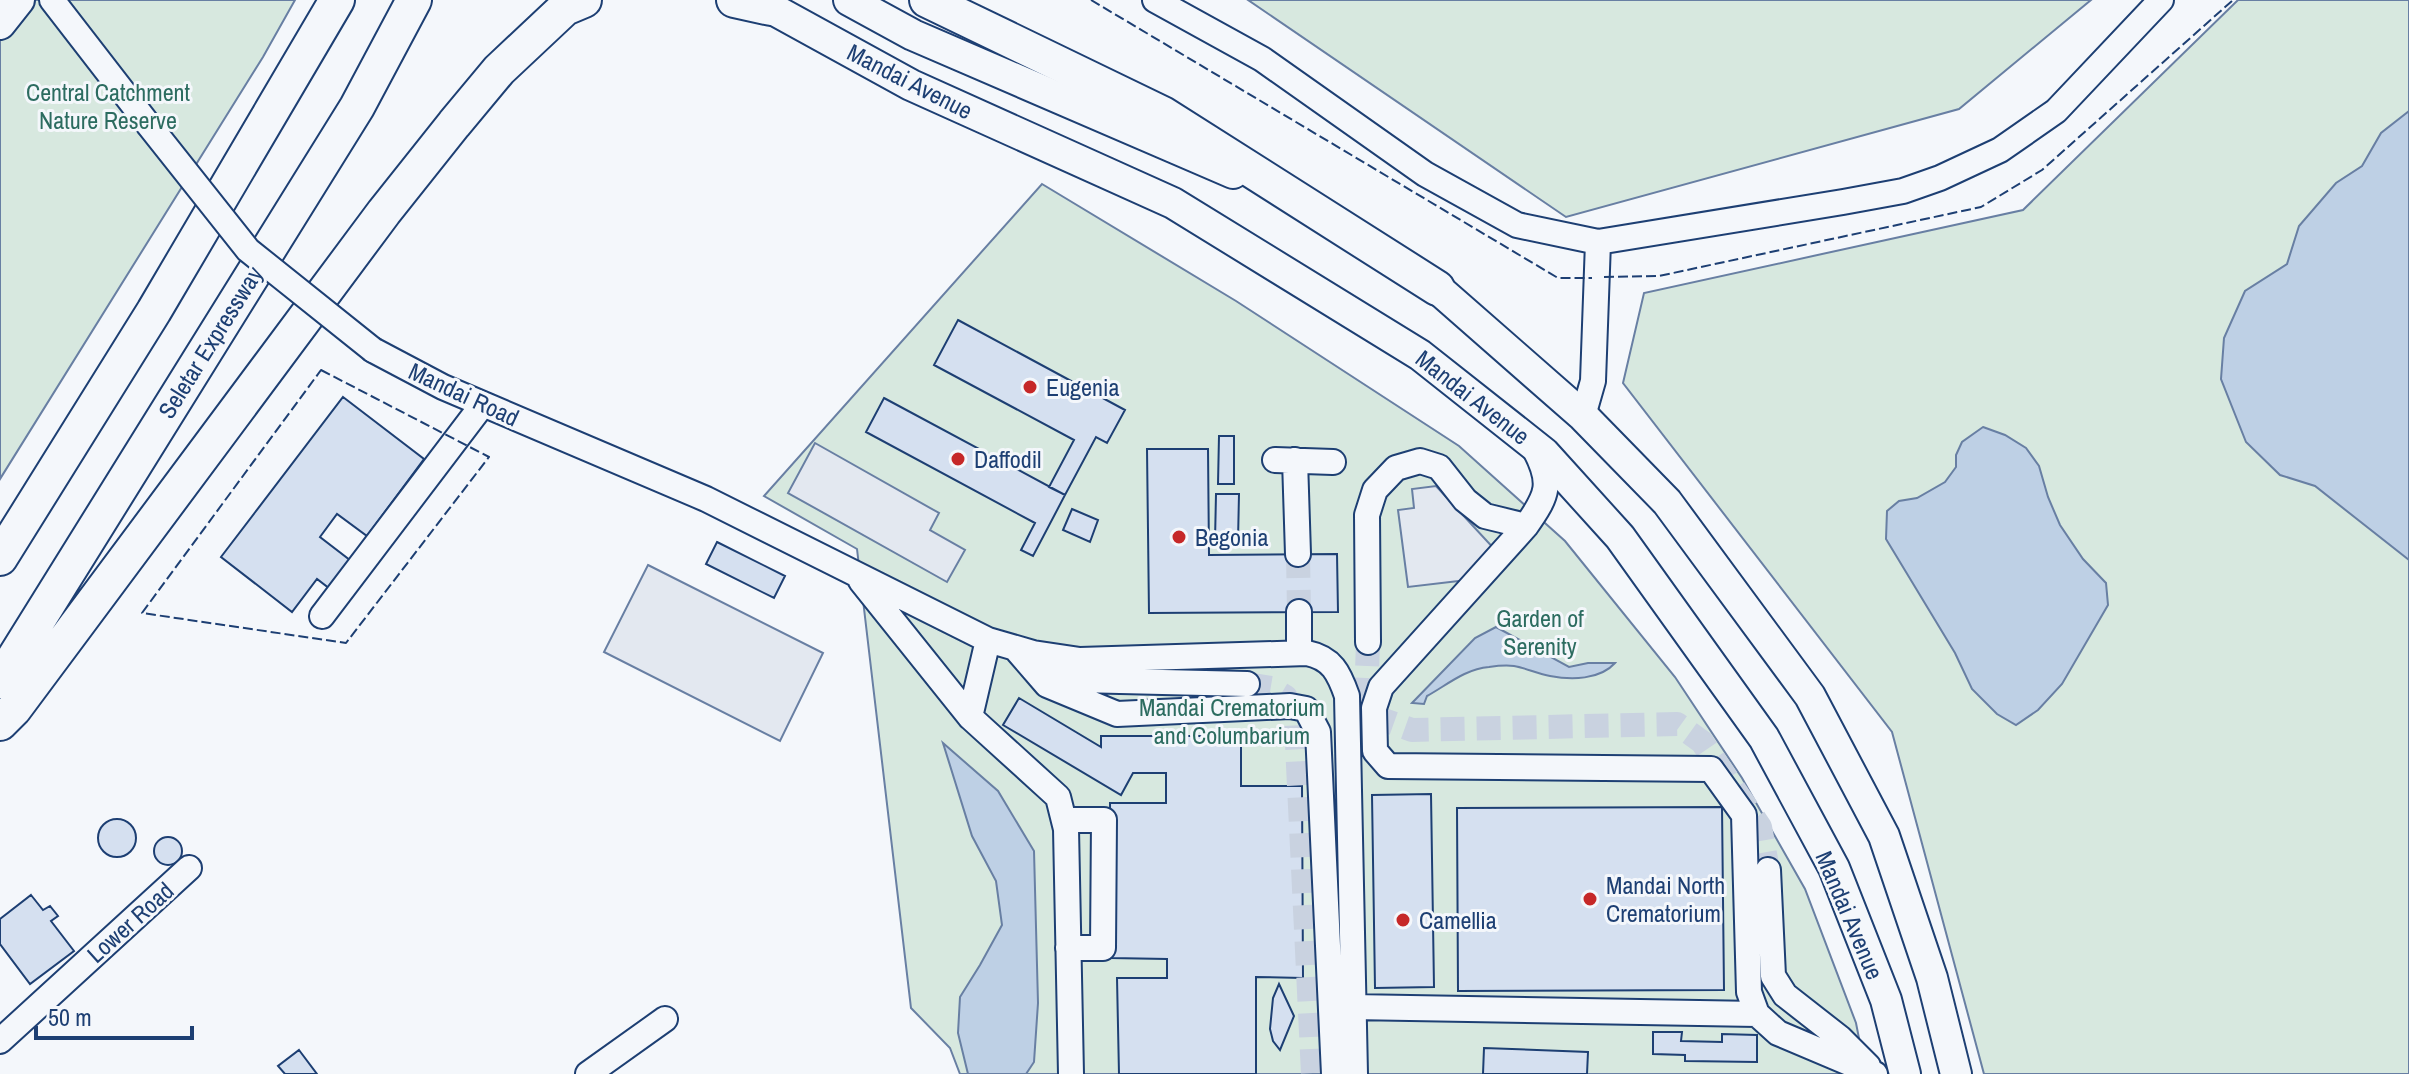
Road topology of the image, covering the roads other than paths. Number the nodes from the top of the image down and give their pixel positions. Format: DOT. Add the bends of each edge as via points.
graph roads {
  1 [pos="19,0"];
  2 [pos="52,0"];
  3 [pos="337,0"];
  4 [pos="414,0"];
  5 [pos="584,0"];
  6 [pos="734,0"];
  7 [pos="849,0"];
  8 [pos="927,0"];
  9 [pos="1155,0"];
  10 [pos="2161,0"];
  11 [pos="766,4"];
  12 [pos="0,24"];
  13 [pos="1598,242"];
  14 [pos="1437,288"];
  15 [pos="483,404"];
  16 [pos="1583,416"];
  17 [pos="1531,443"];
  18 [pos="1333,462"];
  19 [pos="1526,526"];
  20 [pos="1298,554"];
  21 [pos="0,558"];
  22 [pos="855,572"];
  23 [pos="1299,612"];
  24 [pos="322,616"];
  25 [pos="988,640"];
  26 [pos="1368,642"];
  27 [pos="1299,653"];
  28 [pos="1022,656"];
  29 [pos="0,681"];
  30 [pos="1247,684"];
  31 [pos="970,717"];
  32 [pos="0,723"];
  33 [pos="1064,820"];
  34 [pos="189,868"];
  35 [pos="1768,870"];
  36 [pos="1068,948"];
  37 [pos="1352,1007"];
  38 [pos="1757,1014"];
  39 [pos="665,1019"];
  40 [pos="0,1041"];
  41 [pos="1067,1067"];
  42 [pos="1351,1069"];
  43 [pos="588,1074"];
  44 [pos="1334,1074"];
  45 [pos="1875,1074"];
  46 [pos="1905,1074"];
  47 [pos="1956,1074"];
  1 -- 12 [label="main road"];
  2 -- 15 [label="street, Mandai Road, bridge" via="248,250 373,350"];
  3 -- 21 [label="highway" via="154,311"];
  4 -- 29 [label="highway, Seletar Expressway" via="357,107"];
  5 -- 32 [label="highway" via="565,8 499,70 454,124"];
  6 -- 11 [label="highway"];
  7 -- 14 [label="main road, Mandai Avenue" via="913,35 1222,167"];
  8 -- 14 [label="highway" via="1163,114"];
  9 -- 13 [label="street" via="1262,59 1425,174 1517,225"];
  10 -- 13 [label="street" via="2056,111 2000,150 1940,178 1903,191"];
  11 -- 17 [label="main road, Mandai Avenue" via="911,85 1173,203 1420,355"];
  13 -- 16 [label="street" via="1593,381"];
  14 -- 16 [label="main road, Mandai Avenue"];
  15 -- 22 [label="street, Mandai Road" via="706,499"];
  15 -- 24 [label="street"];
  16 -- 47 [label="main road, Mandai Avenue" via="1667,502 1810,696 1884,836 1932,978"];
  17 -- 19 [label="street" via="1544,467 1545,496"];
  17 -- 46 [label="main road, Mandai Avenue" via="1620,537 1764,738 1834,868 1886,1000"];
  18 -- 20 [label="street" via="1285,460"];
  19 -- 26 [label="street" via="1485,516 1439,467 1420,461 1396,468 1375,490 1367,515"];
  19 -- 38 [label="street" via="1381,687 1374,708 1375,751 1388,766 1711,769 1744,815 1749,992"];
  22 -- 25 [label="street, Mandai Road"];
  22 -- 31 [label="street"];
  23 -- 27 [label="street"];
  25 -- 28 [label="street, Mandai Road"];
  25 -- 31 [label="street"];
  27 -- 28 [label="street" via="1080,660"];
  27 -- 37 [label="street" via="1321,656 1337,672 1347,696"];
  28 -- 30 [label="street" via="1078,680"];
  28 -- 44 [label="street" via="1047,685 1117,714 1306,709 1318,732"];
  31 -- 33 [label="street" via="1058,797"];
  33 -- 36 [label="street"];
  33 -- 36 [label="street" via="1104,820 1103,948"];
  34 -- 40 [label="street, Lower Road"];
  35 -- 45 [label="street" via="1773,976 1785,995"];
  36 -- 41 [label="street"];
  37 -- 38 [label="street"];
  37 -- 42 [label="street"];
  38 -- 45 [label="street" via="1778,1033"];
  39 -- 43 [label="street"];
}
